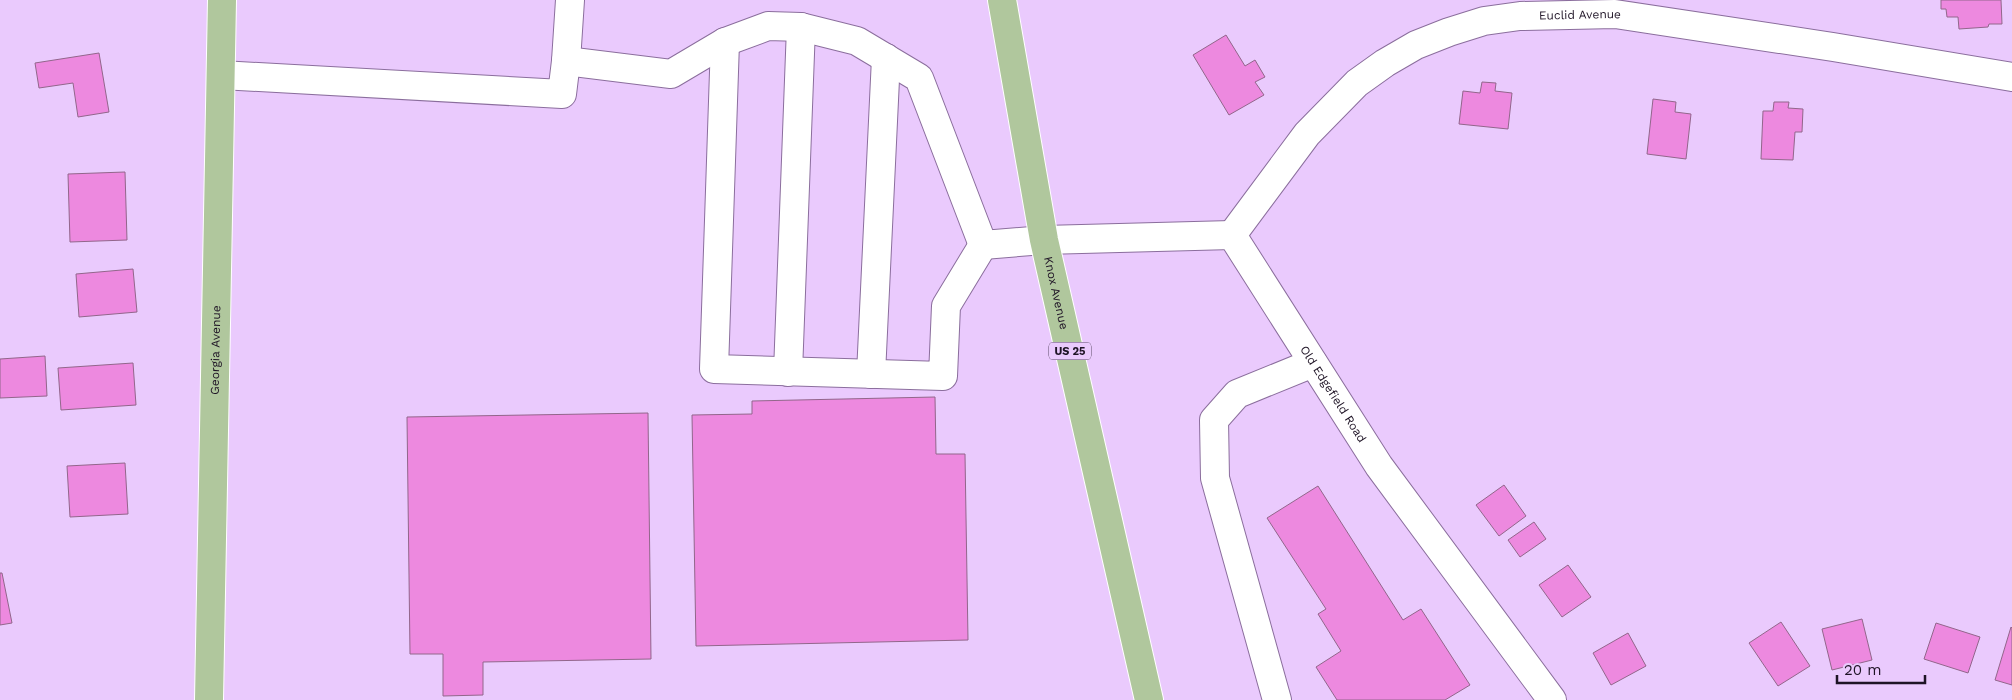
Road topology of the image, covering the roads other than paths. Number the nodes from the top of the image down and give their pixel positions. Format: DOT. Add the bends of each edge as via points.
graph roads {
  1 [pos="222,0"];
  2 [pos="570,0"];
  3 [pos="1002,0"];
  4 [pos="801,28"];
  5 [pos="724,42"];
  6 [pos="886,58"];
  7 [pos="566,61"];
  8 [pos="221,75"];
  9 [pos="2012,77"];
  10 [pos="1232,235"];
  11 [pos="1044,240"];
  12 [pos="983,245"];
  13 [pos="1313,363"];
  14 [pos="788,372"];
  15 [pos="871,374"];
  16 [pos="209,700"];
  17 [pos="1149,700"];
  18 [pos="1277,700"];
  19 [pos="1552,700"];
  1 -- 8 [label="main road, Georgia Avenue"];
  2 -- 7 [label="street"];
  3 -- 11 [label="main road, Knox Avenue / US 25"];
  4 -- 5 [label="street" via="768,26"];
  4 -- 6 [label="street" via="857,41"];
  4 -- 14 [label="street"];
  5 -- 7 [label="street" via="671,74"];
  5 -- 14 [label="street" via="714,369"];
  6 -- 12 [label="street" via="919,78"];
  6 -- 15 [label="street"];
  7 -- 8 [label="street" via="562,94"];
  8 -- 16 [label="main road, Georgia Avenue"];
  9 -- 10 [label="street, Euclid Avenue" via="1616,14 1520,16 1484,21 1416,45 1357,83 1307,134"];
  10 -- 11 [label="street"];
  10 -- 13 [label="street, Old Edgefield Road"];
  11 -- 12 [label="street"];
  11 -- 17 [label="main road, Knox Avenue / US 25"];
  12 -- 15 [label="street" via="946,306 943,376"];
  13 -- 18 [label="street" via="1237,394 1214,420 1215,478"];
  13 -- 19 [label="street, Old Edgefield Road" via="1379,466"];
  14 -- 15 [label="street"];
}
